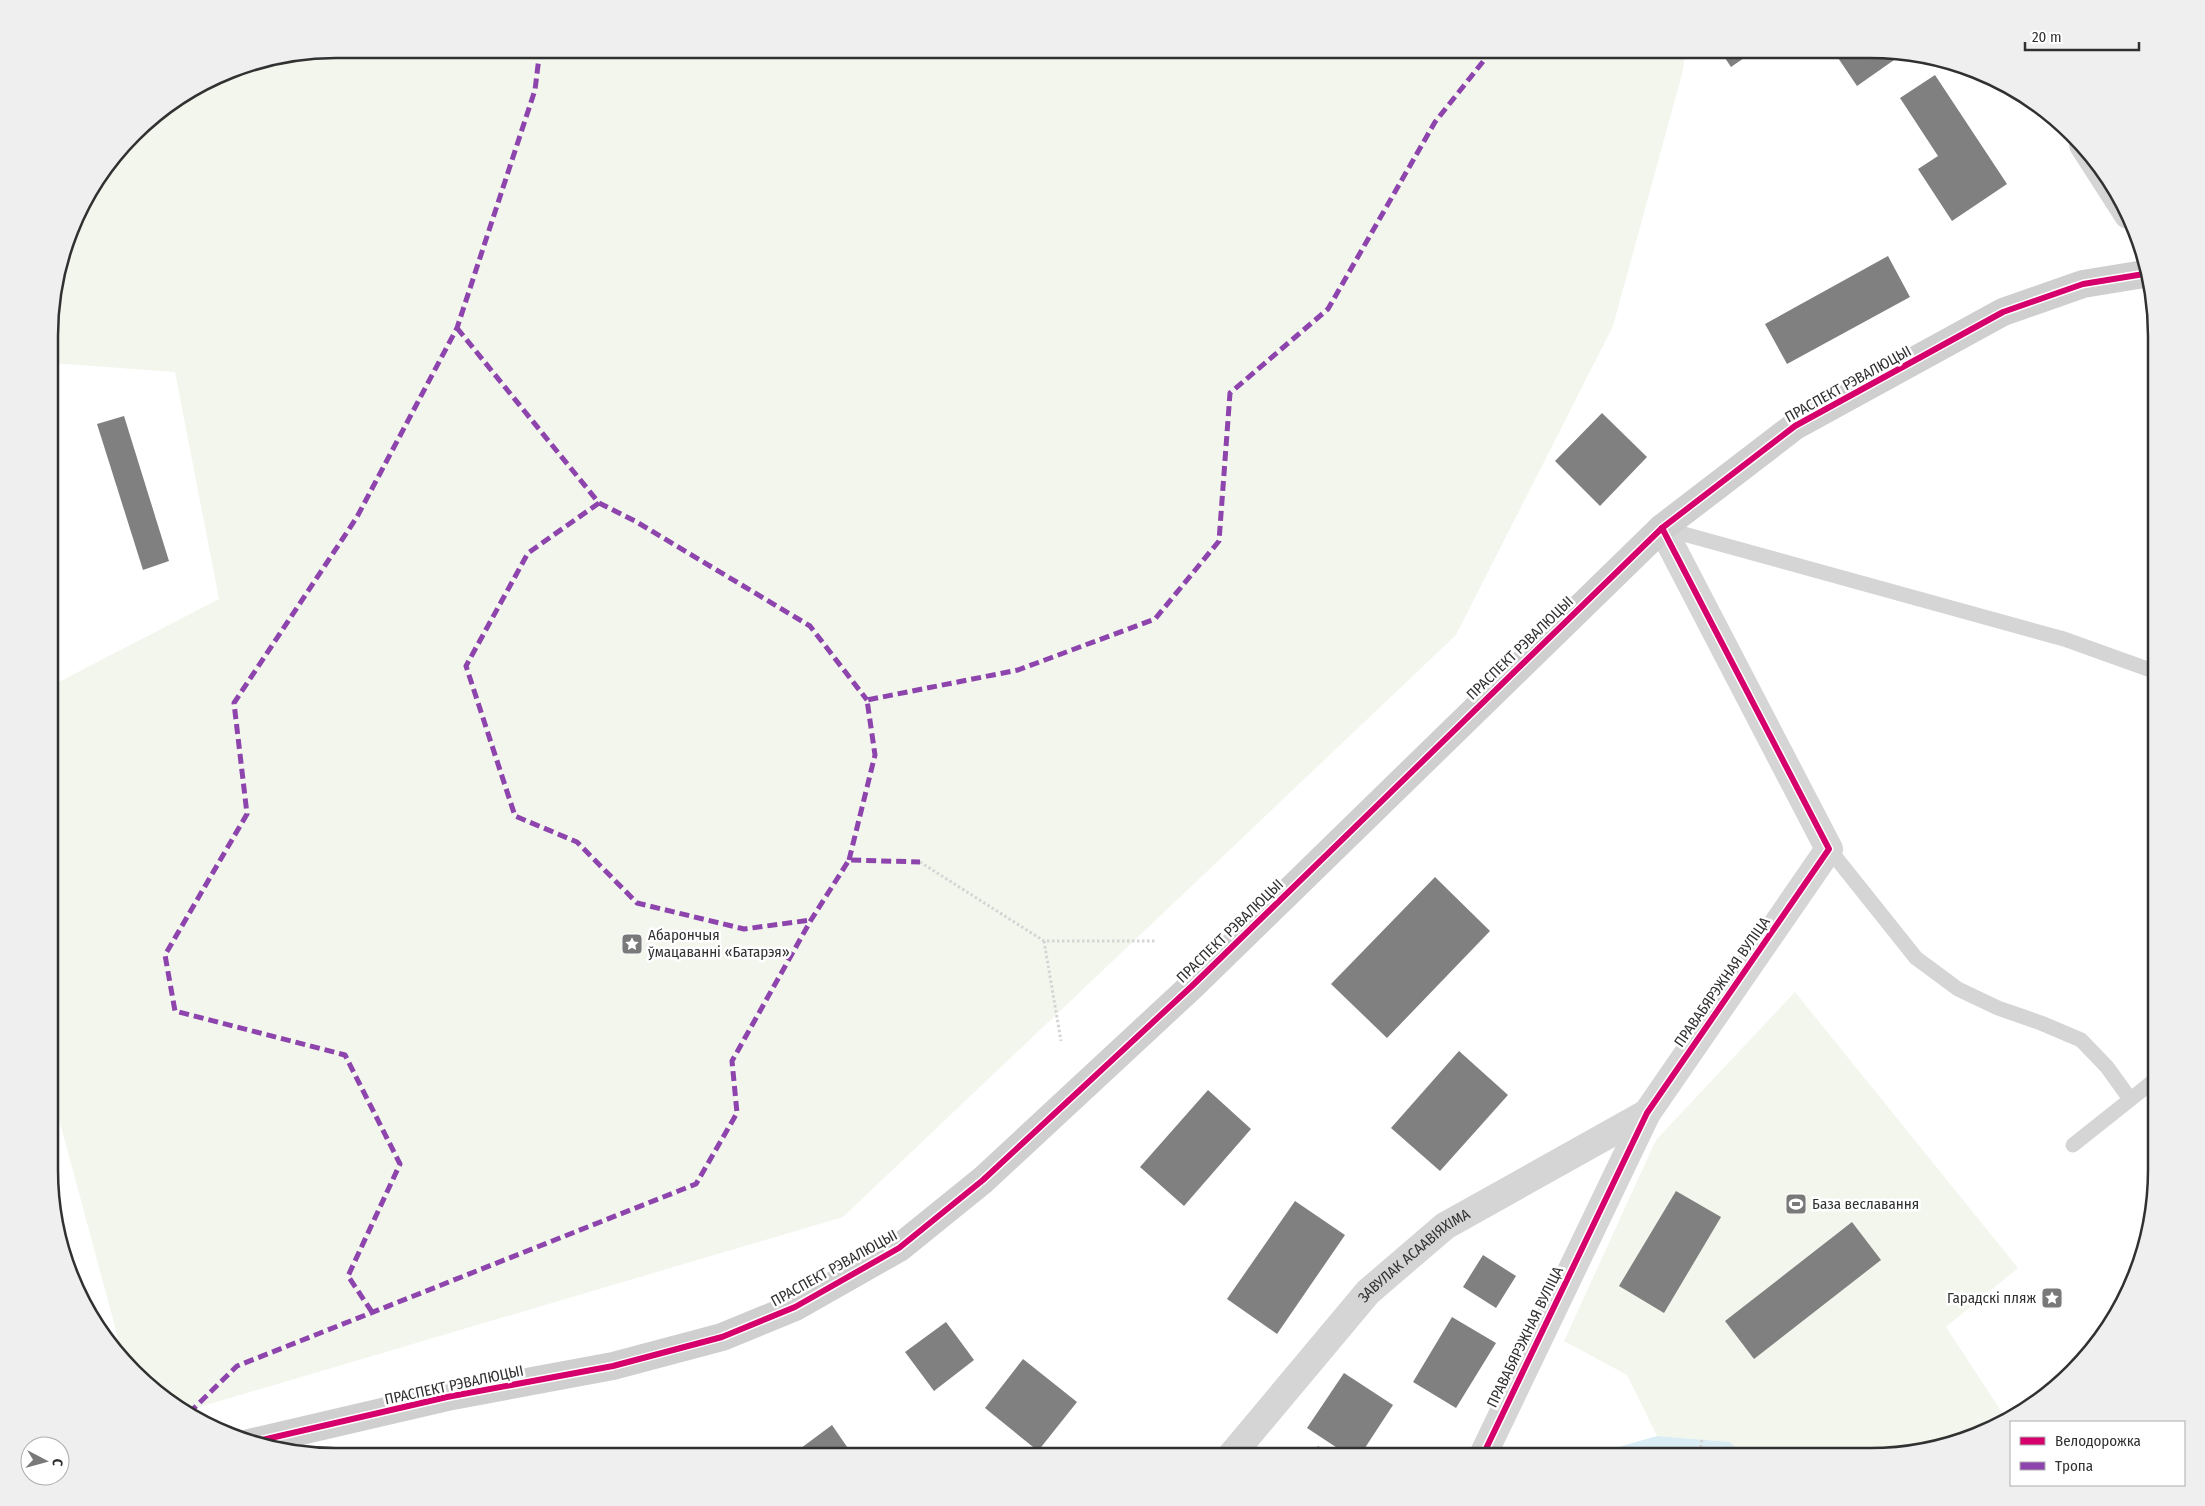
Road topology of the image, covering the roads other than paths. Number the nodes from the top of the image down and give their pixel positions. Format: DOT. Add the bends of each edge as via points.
graph roads {
  1 [pos="2140,275"];
  2 [pos="1662,528"];
  3 [pos="2148,669"];
  4 [pos="1829,849"];
  5 [pos="2148,1085"];
  6 [pos="2130,1099"];
  7 [pos="1647,1113"];
  8 [pos="2073,1145"];
  9 [pos="265,1439"];
  10 [pos="1238,1448"];
  11 [pos="1486,1448"];
  1 -- 2 [label="main road, ПРАСПЕКТ РЭВАЛЮЦЫІ" via="2083,284 2003,312 1795,426"];
  2 -- 3 [label="lane" via="2064,639"];
  2 -- 4 [label="street"];
  2 -- 9 [label="main road, ПРАСПЕКТ РЭВАЛЮЦЫІ" via="1193,985 983,1180 899,1248 795,1307 722,1337 613,1366 447,1397"];
  4 -- 6 [label="lane" via="1916,958 1958,989 2081,1040 2107,1067"];
  4 -- 7 [label="street, ПРАВАБЯРЭЖНАЯ ВУЛІЦА"];
  5 -- 6 [label="lane"];
  6 -- 8 [label="lane"];
  7 -- 10 [label="street, ЗАВУЛАК АСААВІЯХІМА" via="1444,1226 1368,1292"];
  7 -- 11 [label="street, ПРАВАБЯРЭЖНАЯ ВУЛІЦА"];
}
